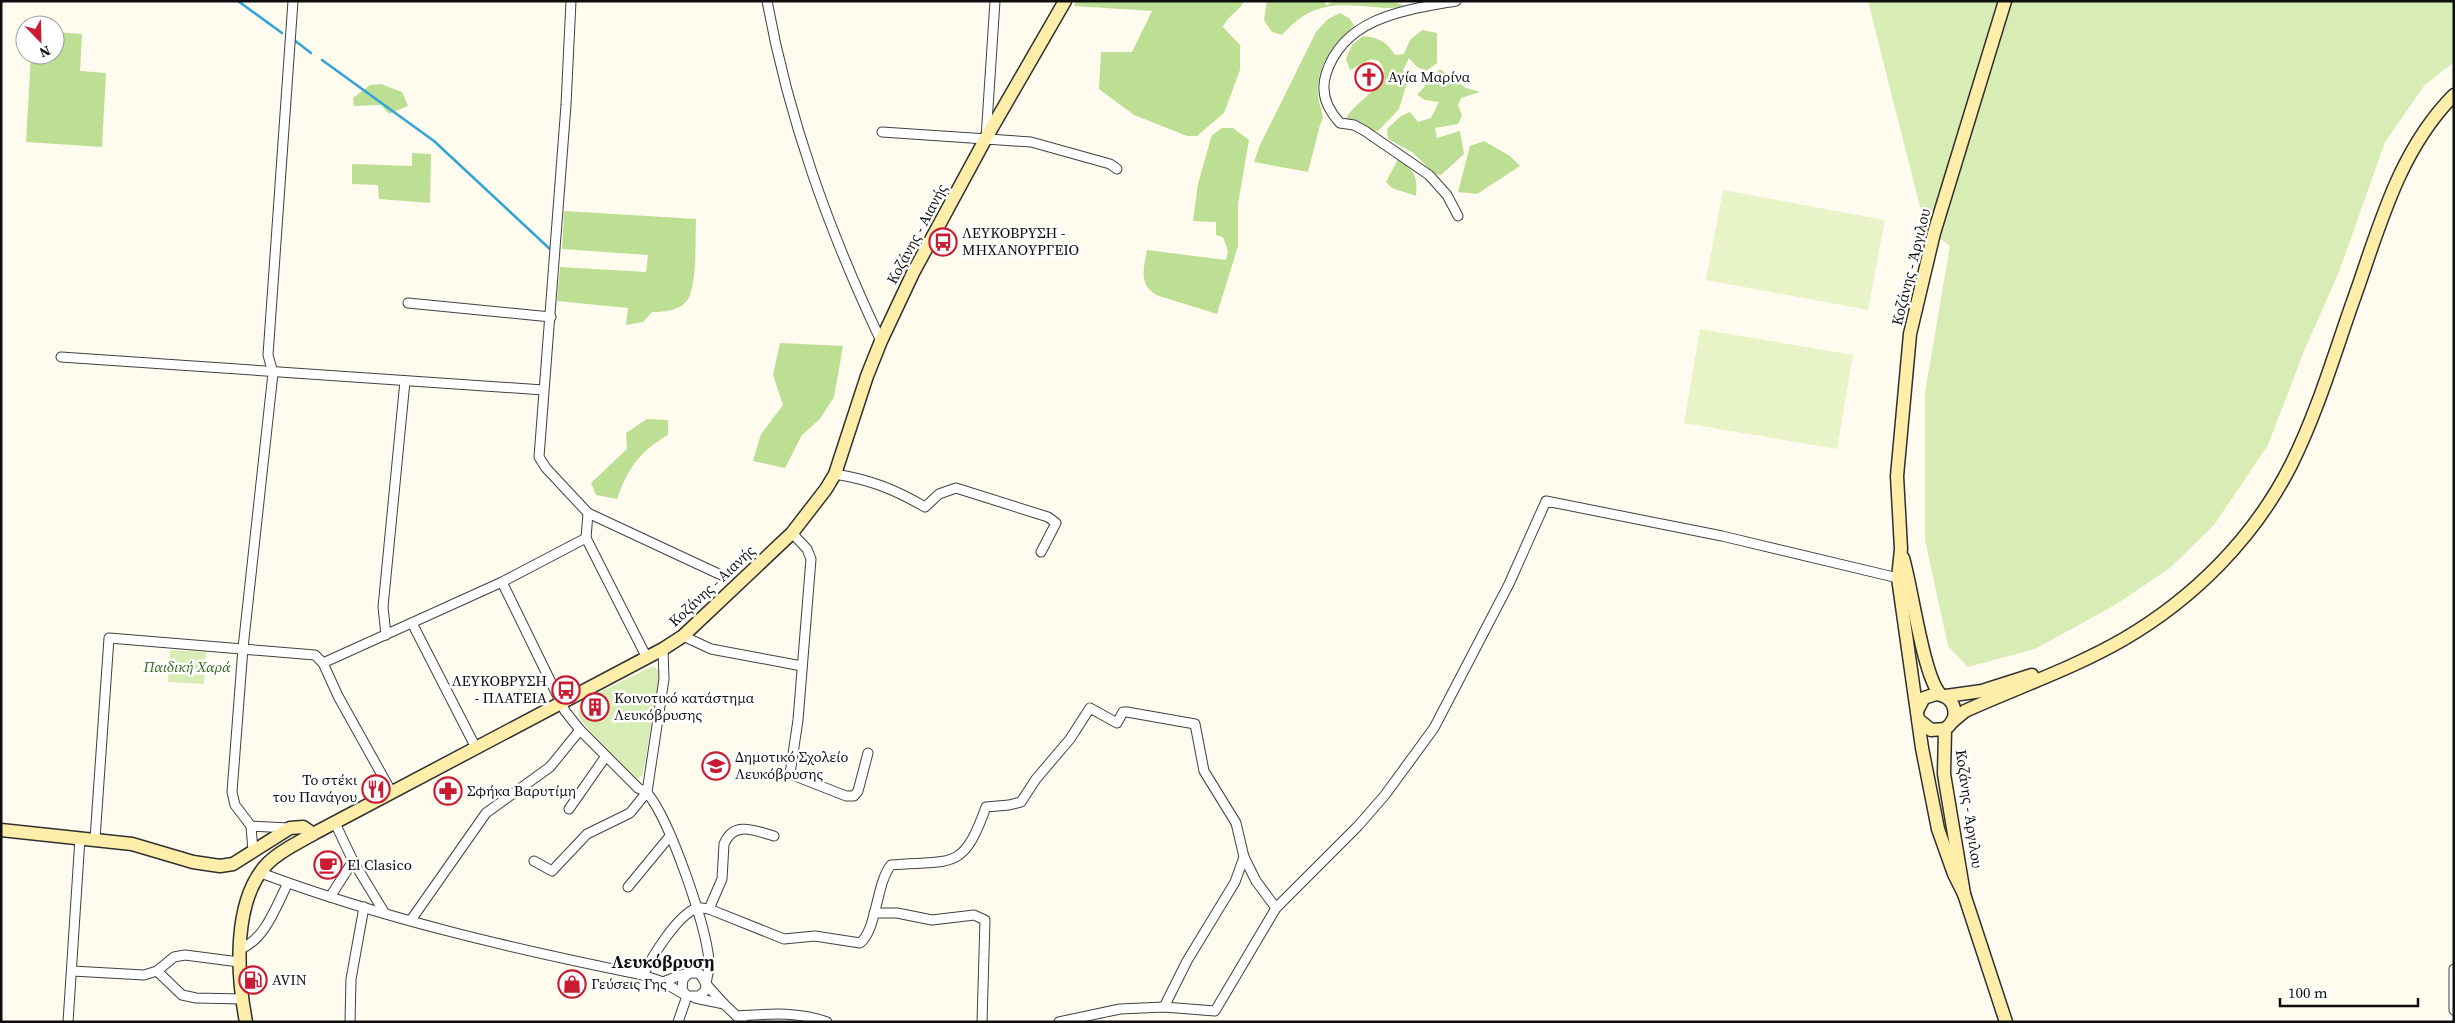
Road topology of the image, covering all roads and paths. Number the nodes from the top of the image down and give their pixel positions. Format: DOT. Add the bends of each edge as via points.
graph roads {
  1 [pos="293,1"];
  2 [pos="571,1"];
  3 [pos="767,1"];
  4 [pos="995,1"];
  5 [pos="1065,1"];
  6 [pos="1456,1"];
  7 [pos="2005,1"];
  8 [pos="2454,95"];
  9 [pos="882,132"];
  10 [pos="986,138"];
  11 [pos="1117,169"];
  12 [pos="1458,216"];
  13 [pos="408,303"];
  14 [pos="551,317"];
  15 [pos="881,341"];
  16 [pos="61,357"];
  17 [pos="273,372"];
  18 [pos="405,382"];
  19 [pos="543,390"];
  20 [pos="835,474"];
  21 [pos="588,512"];
  22 [pos="792,533"];
  23 [pos="586,538"];
  24 [pos="1901,548"];
  25 [pos="1041,552"];
  26 [pos="721,575"];
  27 [pos="1898,578"];
  28 [pos="502,582"];
  29 [pos="412,623"];
  30 [pos="386,636"];
  31 [pos="683,636"];
  32 [pos="244,648"];
  33 [pos="663,649"];
  34 [pos="647,658"];
  35 [pos="322,663"];
  36 [pos="802,666"];
  37 [pos="2057,670"];
  38 [pos="1943,695"];
  39 [pos="560,703"];
  40 [pos="1919,715"];
  41 [pos="1948,725"];
  42 [pos="580,730"];
  43 [pos="476,748"];
  44 [pos="868,753"];
  45 [pos="606,756"];
  46 [pos="647,792"];
  47 [pos="392,794"];
  48 [pos="569,809"];
  49 [pos="334,823"];
  50 [pos="251,826"];
  51 [pos="290,828"];
  52 [pos="1,830"];
  53 [pos="313,834"];
  54 [pos="670,836"];
  55 [pos="774,836"];
  56 [pos="80,838"];
  57 [pos="95,838"];
  58 [pos="253,850"];
  59 [pos="1244,857"];
  60 [pos="353,861"];
  61 [pos="534,861"];
  62 [pos="261,873"];
  63 [pos="288,883"];
  64 [pos="628,887"];
  65 [pos="1964,894"];
  66 [pos="330,898"];
  67 [pos="364,907"];
  68 [pos="697,908"];
  69 [pos="1276,908"];
  70 [pos="709,909"];
  71 [pos="384,912"];
  72 [pos="874,913"];
  73 [pos="411,920"];
  74 [pos="239,956"];
  75 [pos="2454,969"];
  76 [pos="708,970"];
  77 [pos="72,971"];
  78 [pos="157,971"];
  79 [pos="690,973"];
  80 [pos="643,975"];
  81 [pos="663,982"];
  82 [pos="706,984"];
  83 [pos="691,997"];
  84 [pos="242,999"];
  85 [pos="724,1004"];
  86 [pos="1164,1006"];
  87 [pos="2454,1010"];
  88 [pos="740,1019"];
  89 [pos="68,1022"];
  90 [pos="246,1022"];
  91 [pos="350,1022"];
  92 [pos="678,1022"];
  93 [pos="827,1022"];
  94 [pos="982,1022"];
  95 [pos="1059,1022"];
  96 [pos="2006,1022"];
  1 -- 17 [label="street" via="268,355"];
  2 -- 14 [label="street"];
  3 -- 15 [label="street" via="789,104 813,180"];
  4 -- 10 [label="street"];
  5 -- 10 [label="street, Κοζάνης - Αιανής"];
  6 -- 12 [label="street" via="1391,14 1362,27 1336,52 1328,68 1323,92 1327,105 1340,123 1365,131 1429,175 1447,195"];
  7 -- 24 [label="street, Κοζάνης - Άργιλου" via="1934,233 1910,334 1897,476"];
  8 -- 37 [label="street" via="2424,132 2394,186 2310,422 2290,466 2264,509 2218,566 2179,602 2122,640"];
  9 -- 10 [label="street"];
  10 -- 11 [label="street" via="1061,148"];
  10 -- 15 [label="street, Κοζάνης - Αιανής" via="913,273"];
  13 -- 14 [label="street"];
  14 -- 19 [label="street"];
  15 -- 20 [label="street, Κοζάνης - Αιανής"];
  16 -- 17 [label="street"];
  17 -- 18 [label="street"];
  17 -- 32 [label="street"];
  18 -- 19 [label="street"];
  18 -- 30 [label="street" via="383,607"];
  19 -- 21 [label="street" via="539,456 546,468"];
  20 -- 22 [label="street, Κοζάνης - Αιανής"];
  20 -- 25 [label="street" via="884,485 925,507 939,494 956,488 1048,517 1056,523"];
  21 -- 23 [label="street"];
  21 -- 26 [label="street"];
  22 -- 31 [label="street, Κοζάνης - Αιανής"];
  22 -- 36 [label="street" via="807,549 811,559"];
  23 -- 28 [label="street"];
  23 -- 34 [label="street"];
  24 -- 27 [label="street, Κοζάνης - Άργιλου"];
  24 -- 38 [label="street, Κοζάνης - Άργιλου" via="1928,669 1935,688"];
  27 -- 40 [label="street, Κοζάνης - Άργιλου"];
  27 -- 69 [label="street" via="1722,536 1546,500 1509,584 1434,728 1363,820"];
  28 -- 29 [label="street"];
  28 -- 39 [label="street"];
  29 -- 30 [label="street"];
  29 -- 43 [label="street"];
  30 -- 35 [label="street"];
  31 -- 33 [label="street, Κοζάνης - Αιανής"];
  31 -- 36 [label="street" via="711,649"];
  32 -- 35 [label="street" via="315,655"];
  32 -- 50 [label="street" via="232,792 235,805"];
  32 -- 57 [label="street" via="108,638"];
  33 -- 34 [label="street, Κοζάνης - Αιανής"];
  33 -- 46 [label="street" via="664,679"];
  34 -- 39 [label="street, Κοζάνης - Αιανής"];
  35 -- 47 [label="street"];
  36 -- 44 [label="street" via="790,774 846,796 854,796"];
  37 -- 38 [label="street" via="1982,691"];
  37 -- 41 [label="street" via="1966,712"];
  38 -- 40 [label="street" via="1928,696 1921,701"];
  38 -- 41 [label="street, Κοζάνης - Άργιλου" via="1954,708"];
  39 -- 42 [label="street"];
  39 -- 43 [label="street, Κοζάνης - Αιανής"];
  40 -- 41 [label="street" via="1931,730"];
  40 -- 65 [label="street, Κοζάνης - Άργιλου" via="1938,829"];
  41 -- 65 [label="street, Κοζάνης - Άργιλου" via="1944,774"];
  42 -- 45 [label="street"];
  42 -- 73 [label="street" via="550,767 486,813"];
  43 -- 47 [label="street, Κοζάνης - Αιανής"];
  45 -- 46 [label="street" via="638,788"];
  45 -- 48 [label="street"];
  46 -- 54 [label="street"];
  46 -- 61 [label="street" via="630,812 586,834 552,871"];
  47 -- 49 [label="street, Κοζάνης - Αιανής"];
  49 -- 53 [label="street, Κοζάνης - Αιανής"];
  49 -- 60 [label="street"];
  50 -- 51 [label="street"];
  50 -- 58 [label="street"];
  51 -- 53 [label="street" via="303,827"];
  51 -- 58 [label="street"];
  52 -- 56 [label="street"];
  53 -- 62 [label="street, Κοζάνης - Αιανής" via="279,854"];
  54 -- 64 [label="street"];
  54 -- 68 [label="street"];
  55 -- 70 [label="street" via="739,828 727,837 720,889"];
  56 -- 57 [label="street"];
  56 -- 77 [label="street"];
  57 -- 58 [label="street" via="220,866 233,864"];
  59 -- 69 [label="street" via="1256,881"];
  59 -- 72 [label="street" via="1236,823 1204,771 1195,724 1127,712 1123,712 1117,723 1090,708 1021,802 986,807 968,848 954,860 891,864 883,877"];
  59 -- 86 [label="street" via="1235,882"];
  60 -- 66 [label="street"];
  60 -- 71 [label="street"];
  62 -- 63 [label="street"];
  62 -- 74 [label="street, Κοζάνης - Αιανής" via="245,912"];
  63 -- 66 [label="street"];
  63 -- 74 [label="street" via="260,934"];
  65 -- 96 [label="street, Κοζάνης - Άργιλου"];
  66 -- 67 [label="street"];
  67 -- 71 [label="street"];
  67 -- 91 [label="street" via="351,979"];
  68 -- 70 [label="street"];
  68 -- 76 [label="street" via="707,948"];
  68 -- 80 [label="street" via="653,953"];
  69 -- 86 [label="street" via="1215,1011"];
  70 -- 72 [label="street" via="784,939 815,936 854,942 863,940"];
  71 -- 73 [label="street"];
  72 -- 94 [label="street" via="897,913 932,920 974,915 985,920"];
  73 -- 80 [label="street" via="485,941"];
  74 -- 78 [label="street" via="174,957"];
  74 -- 84 [label="street, Κοζάνης - Αιανής"];
  75 -- 87 [label="street"];
  76 -- 79 [label="street"];
  76 -- 82 [label="street"];
  77 -- 78 [label="street" via="132,975"];
  77 -- 89 [label="street"];
  78 -- 84 [label="street" via="182,996"];
  79 -- 81 [label="street"];
  79 -- 82 [label="street" via="703,977"];
  79 -- 83 [label="street" via="682,983 682,990"];
  80 -- 81 [label="street"];
  81 -- 83 [label="street"];
  82 -- 83 [label="street" via="702,994"];
  82 -- 85 [label="street"];
  83 -- 85 [label="street"];
  83 -- 92 [label="street"];
  84 -- 90 [label="street, Κοζάνης - Αιανής"];
  85 -- 88 [label="street"];
  86 -- 95 [label="street" via="1120,1009"];
  88 -- 93 [label="street" via="792,1013"];
}
